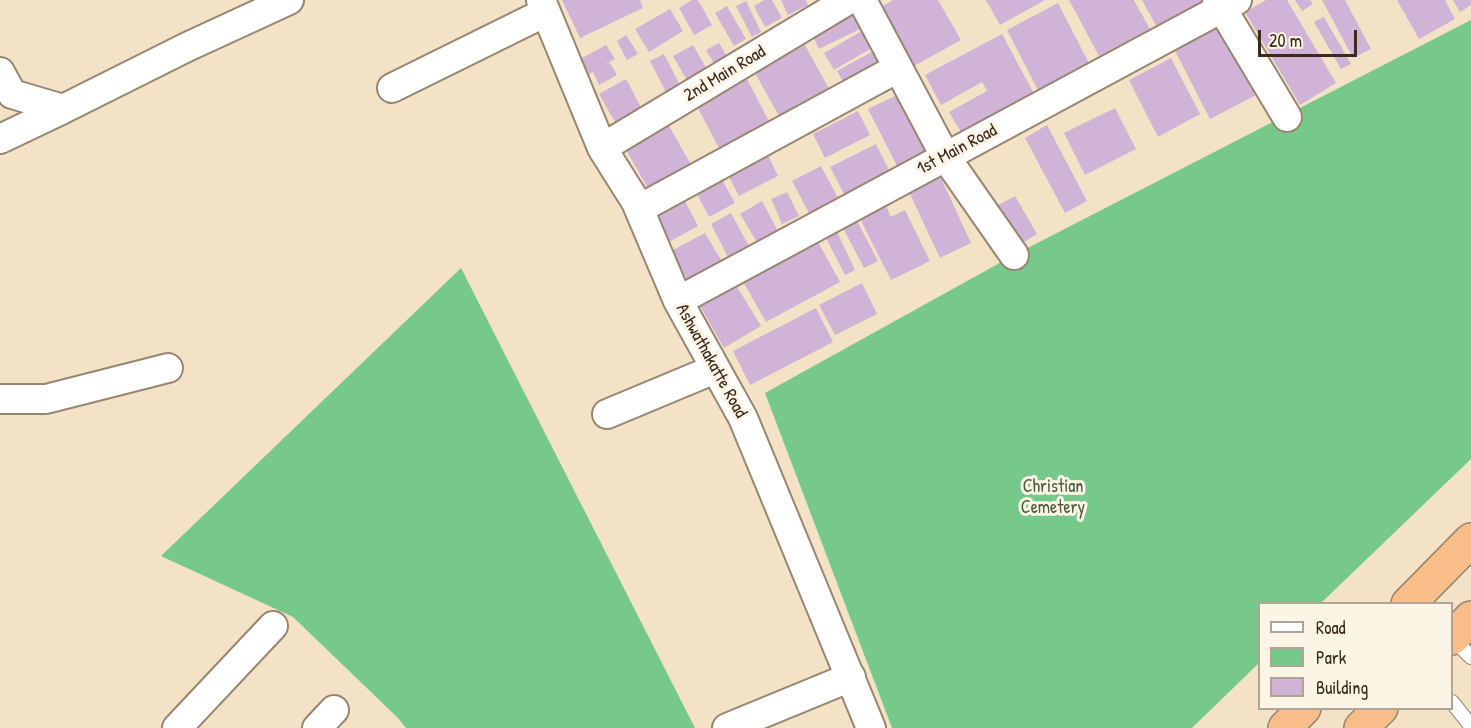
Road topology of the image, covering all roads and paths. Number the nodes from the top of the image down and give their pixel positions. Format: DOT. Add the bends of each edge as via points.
graph roads {
  1 [pos="289,0"];
  2 [pos="848,0"];
  3 [pos="862,0"];
  4 [pos="1225,3"];
  5 [pos="543,6"];
  6 [pos="898,68"];
  7 [pos="0,72"];
  8 [pos="392,88"];
  9 [pos="63,109"];
  10 [pos="1287,117"];
  11 [pos="0,139"];
  12 [pos="602,148"];
  13 [pos="945,156"];
  14 [pos="639,209"];
  15 [pos="1014,255"];
  16 [pos="678,301"];
  17 [pos="168,368"];
  18 [pos="716,369"];
  19 [pos="0,399"];
  20 [pos="606,414"];
  21 [pos="1471,540"];
  22 [pos="1409,602"];
  23 [pos="1471,618"];
  24 [pos="273,626"];
  25 [pos="1453,637"];
  26 [pos="1453,639"];
  27 [pos="1471,657"];
  28 [pos="851,677"];
  29 [pos="1453,703"];
  30 [pos="1302,710"];
  31 [pos="1471,726"];
  32 [pos="177,728"];
  33 [pos="727,728"];
  34 [pos="871,728"];
  35 [pos="1285,728"];
  1 -- 9 [label="street"];
  2 -- 12 [label="street, 2nd Main Road"];
  3 -- 6 [label="street"];
  4 -- 10 [label="street"];
  4 -- 13 [label="street, 1st Main Road"];
  5 -- 8 [label="street"];
  5 -- 12 [label="street, Ashwathakatte Road"];
  6 -- 13 [label="street"];
  6 -- 14 [label="street"];
  7 -- 9 [label="street" via="12,94"];
  9 -- 11 [label="street"];
  12 -- 14 [label="street, Ashwathakatte Road"];
  13 -- 15 [label="street"];
  13 -- 16 [label="street, 1st Main Road"];
  14 -- 16 [label="street, Ashwathakatte Road"];
  16 -- 18 [label="street, Ashwathakatte Road"];
  17 -- 19 [label="street" via="46,399"];
  18 -- 20 [label="street"];
  18 -- 28 [label="street, Ashwathakatte Road" via="743,418"];
  21 -- 22 [label="highway"];
  23 -- 25 [label="highway"];
  24 -- 32 [label="street"];
  26 -- 27 [label="lane"];
  28 -- 33 [label="street"];
  28 -- 34 [label="street, Ashwathakatte Road"];
  29 -- 31 [label="lane"];
  30 -- 35 [label="highway"];
}
